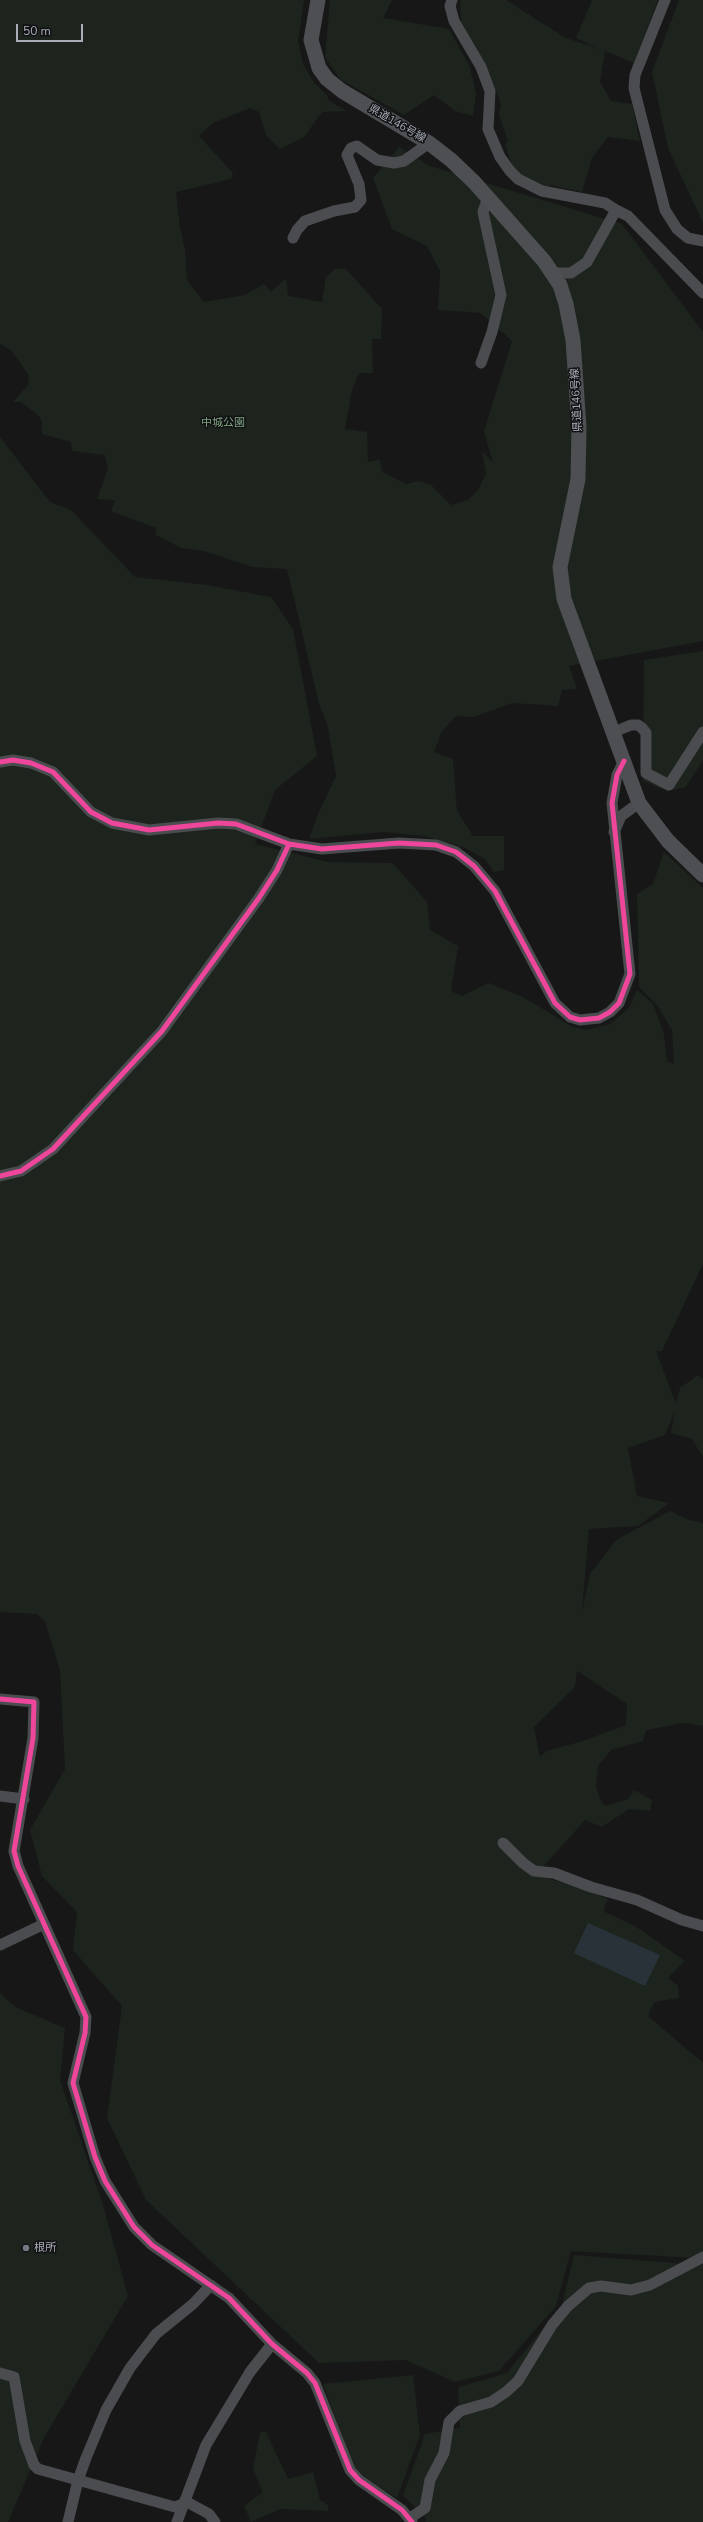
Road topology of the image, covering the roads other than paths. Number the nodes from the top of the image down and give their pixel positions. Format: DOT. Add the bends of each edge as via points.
graph roads {
  1 [pos="318,0"];
  2 [pos="452,0"];
  3 [pos="665,0"];
  4 [pos="430,143"];
  5 [pos="488,197"];
  6 [pos="616,210"];
  7 [pos="293,238"];
  8 [pos="703,242"];
  9 [pos="552,273"];
  10 [pos="703,293"];
  11 [pos="482,363"];
  12 [pos="614,732"];
  13 [pos="703,732"];
  14 [pos="624,761"];
  15 [pos="0,762"];
  16 [pos="639,803"];
  17 [pos="614,832"];
  18 [pos="289,844"];
  19 [pos="703,875"];
  20 [pos="0,1176"];
  21 [pos="0,1699"];
  22 [pos="0,1796"];
  23 [pos="24,1799"];
  24 [pos="504,1843"];
  25 [pos="44,1924"];
  26 [pos="703,1926"];
  27 [pos="0,1945"];
  28 [pos="703,2257"];
  29 [pos="211,2285"];
  30 [pos="272,2344"];
  31 [pos="0,2373"];
  32 [pos="78,2480"];
  33 [pos="182,2503"];
  34 [pos="411,2520"];
  35 [pos="68,2522"];
  36 [pos="177,2522"];
  37 [pos="214,2522"];
  1 -- 4 [label="main road, 県道146号線" via="311,40 319,68 327,79 347,94"];
  2 -- 6 [label="street" via="450,6 454,21 481,67 490,91 488,129 500,157 510,171 518,179 542,191 605,203"];
  3 -- 8 [label="street" via="635,75 634,88 665,210 678,229 688,238"];
  4 -- 5 [label="main road, 県道146号線"];
  4 -- 7 [label="street" via="404,162 394,163 376,160 357,146 350,148 347,155 359,184 361,200 355,207 334,211 305,222"];
  5 -- 9 [label="main road, 県道146号線"];
  5 -- 11 [label="street" via="483,212 501,294"];
  6 -- 9 [label="street" via="587,262 571,273"];
  6 -- 10 [label="street" via="628,216"];
  9 -- 12 [label="main road, 県道146号線" via="560,285 568,311 579,427 578,479 563,546 561,582 564,599"];
  12 -- 13 [label="street" via="631,725 642,728 646,733 646,773 669,785"];
  12 -- 14 [label="main road, 県道146号線"];
  14 -- 16 [label="main road, 県道146号線"];
  14 -- 17 [label="street" via="617,775 612,803"];
  15 -- 18 [label="street" via="31,762 53,772 91,812 112,823 149,830 218,823 236,824"];
  16 -- 17 [label="street" via="621,816"];
  16 -- 19 [label="main road, 県道146号線" via="668,841"];
  17 -- 18 [label="street" via="630,974 619,1003 610,1012 590,1020 570,1017 555,1003 495,891 474,866 456,852 436,845 399,843 322,849"];
  18 -- 20 [label="street" via="277,870 259,898 162,1031 53,1149 21,1171"];
  21 -- 23 [label="street" via="34,1702 33,1738"];
  22 -- 23 [label="street"];
  23 -- 25 [label="street" via="14,1851 18,1866"];
  24 -- 26 [label="street" via="522,1863 534,1871 554,1872"];
  25 -- 27 [label="street"];
  25 -- 29 [label="street" via="86,2017 85,2033 73,2083 95,2157 106,2181 134,2227 152,2245"];
  28 -- 34 [label="street" via="650,2285 631,2290 601,2286 589,2288 568,2306 552,2325 518,2381 491,2402 460,2410 449,2422 444,2454 430,2480 425,2508"];
  29 -- 30 [label="street" via="240,2307"];
  29 -- 32 [label="street" via="193,2304 156,2334 130,2368 106,2410"];
  30 -- 33 [label="street" via="250,2372 206,2445"];
  30 -- 34 [label="street" via="307,2373 315,2383 350,2470 359,2480"];
  31 -- 32 [label="street" via="14,2377 25,2441 34,2465"];
  32 -- 33 [label="street" via="175,2507"];
  32 -- 35 [label="street"];
  33 -- 36 [label="street"];
  33 -- 37 [label="street" via="187,2502 209,2514"];
}
